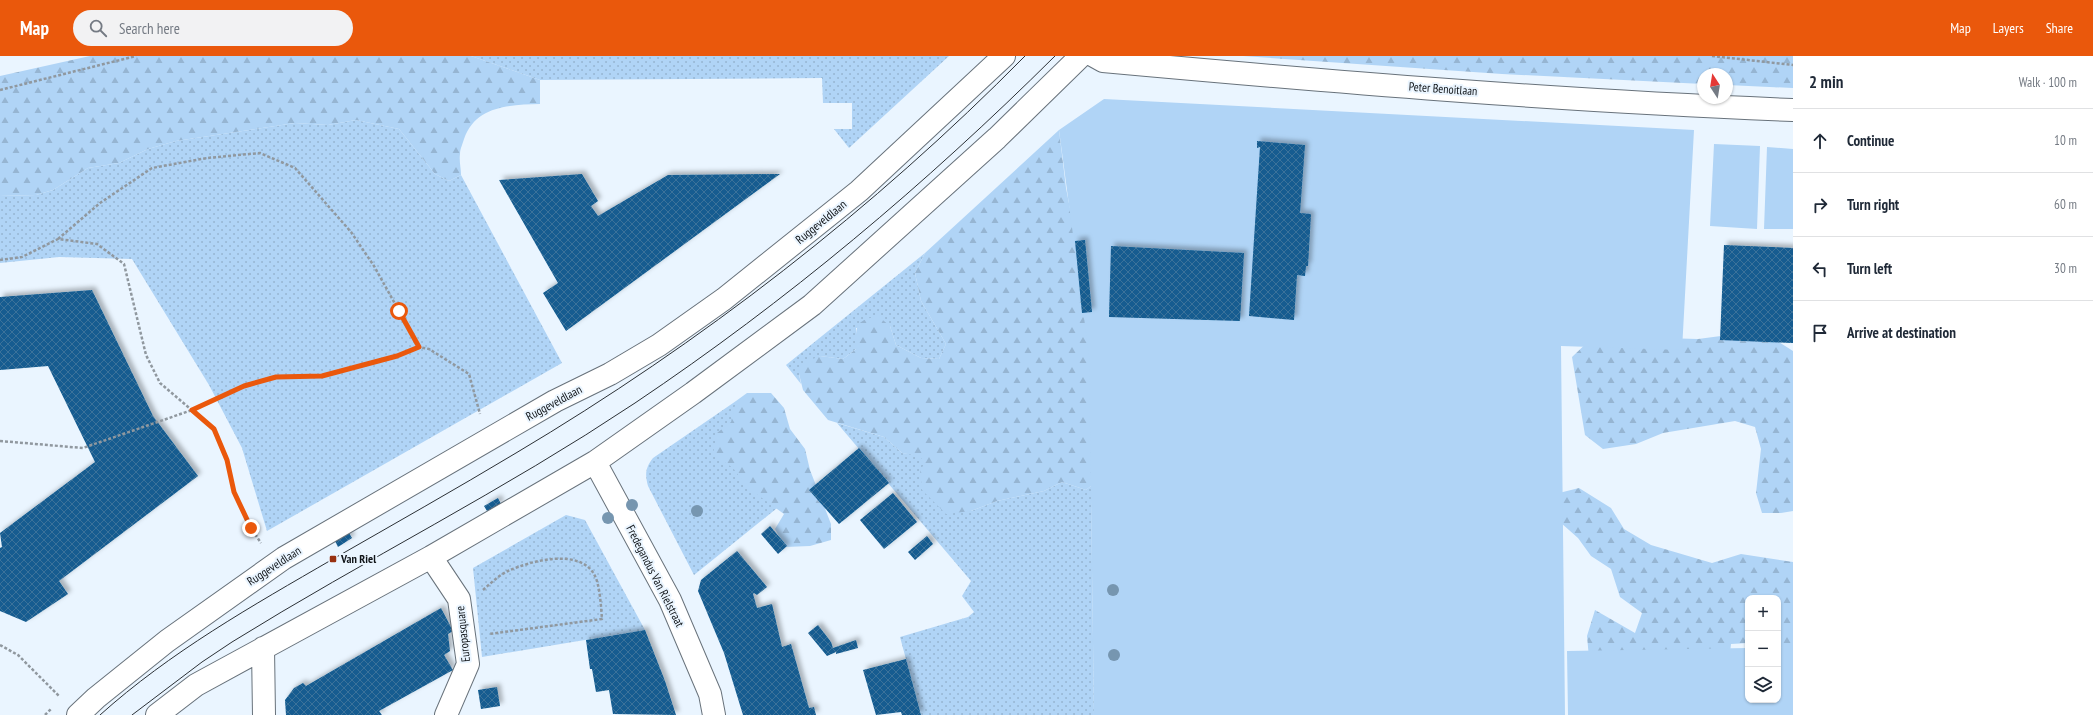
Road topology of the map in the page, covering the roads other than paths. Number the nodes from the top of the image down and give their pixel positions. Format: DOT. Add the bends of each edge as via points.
graph roads {
  1 [pos="1004,56"];
  2 [pos="1081,56"];
  3 [pos="1094,56"];
  4 [pos="1793,110"];
  5 [pos="595,462"];
  6 [pos="431,557"];
  7 [pos="263,648"];
  8 [pos="78,715"];
  9 [pos="157,715"];
  10 [pos="264,715"];
  11 [pos="446,715"];
  12 [pos="714,715"];
  1 -- 8 [label="street, Ruggeveldlaan" via="859,191 718,303 659,345 610,374 555,401 284,558 167,641"];
  2 -- 5 [label="street" via="997,138 812,305"];
  3 -- 4 [label="street, Peter Benoitlaan" via="1103,61 1345,83"];
  5 -- 6 [label="street"];
  5 -- 12 [label="street, Fredegandus Van Rielstraat" via="670,600 710,694"];
  6 -- 7 [label="street"];
  6 -- 11 [label="street, Europasquare" via="459,599 468,664"];
  7 -- 9 [label="street" via="196,685"];
  7 -- 10 [label="street"];
}
